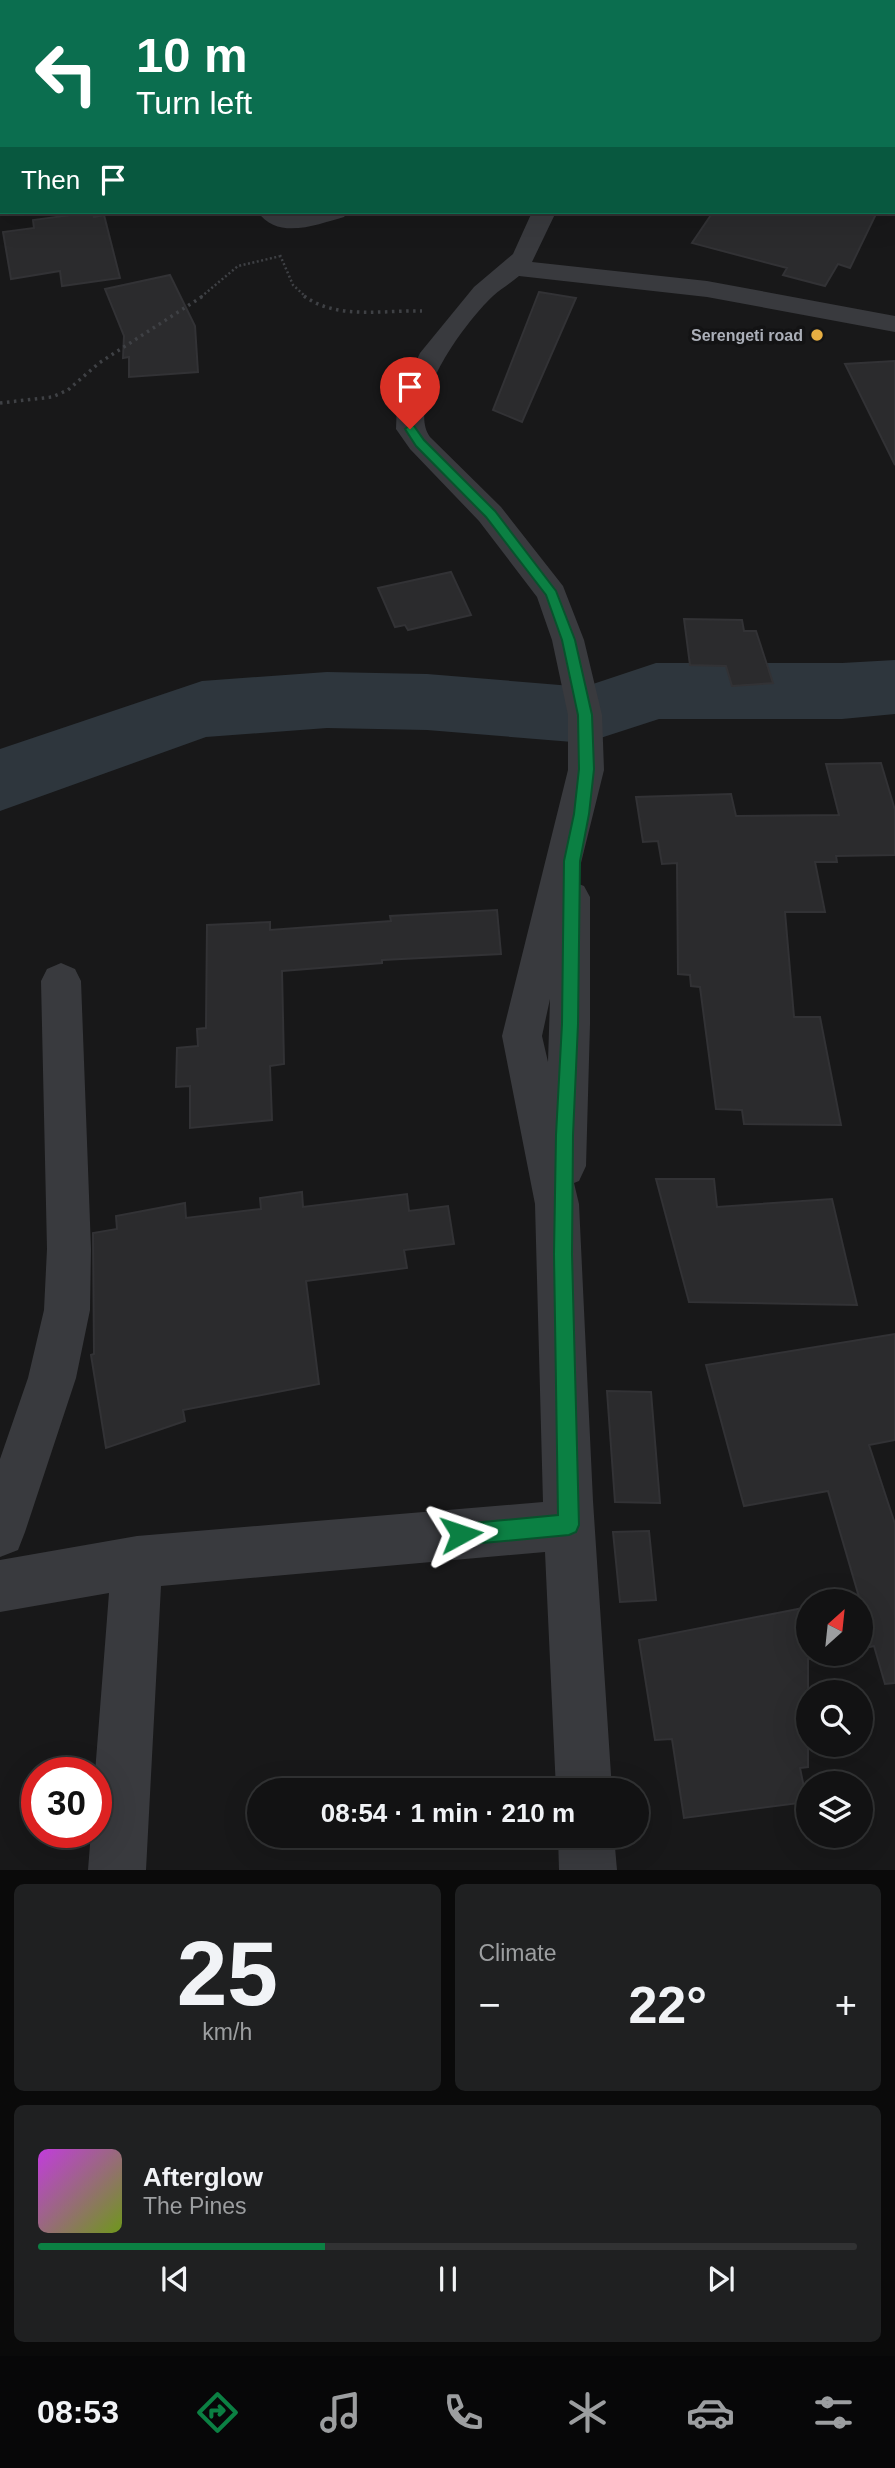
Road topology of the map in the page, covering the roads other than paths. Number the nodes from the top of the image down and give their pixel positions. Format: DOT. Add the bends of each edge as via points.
graph roads {
  1 [pos="329,214"];
  2 [pos="543,214"];
  3 [pos="273,215"];
  4 [pos="514,268"];
  5 [pos="895,324"];
  6 [pos="61,981"];
  7 [pos="569,1525"];
  8 [pos="0,1532"];
  9 [pos="137,1562"];
  10 [pos="0,1586"];
  11 [pos="583,1778"];
  12 [pos="587,1848"];
  13 [pos="117,1870"];
  14 [pos="588,1870"];
  1 -- 3 [label="street" via="295,223"];
  2 -- 4 [label="street"];
  4 -- 5 [label="street" via="707,289"];
  4 -- 7 [label="street" via="483,292 433,353 411,403 410,429 490,514 552,594 585,715 582,814 572,861 564,1135"];
  6 -- 8 [label="street" via="67,1310 52,1378"];
  7 -- 9 [label="street"];
  7 -- 11 [label="street"];
  9 -- 10 [label="street"];
  9 -- 13 [label="street"];
  12 -- 14 [label="street"];
}
